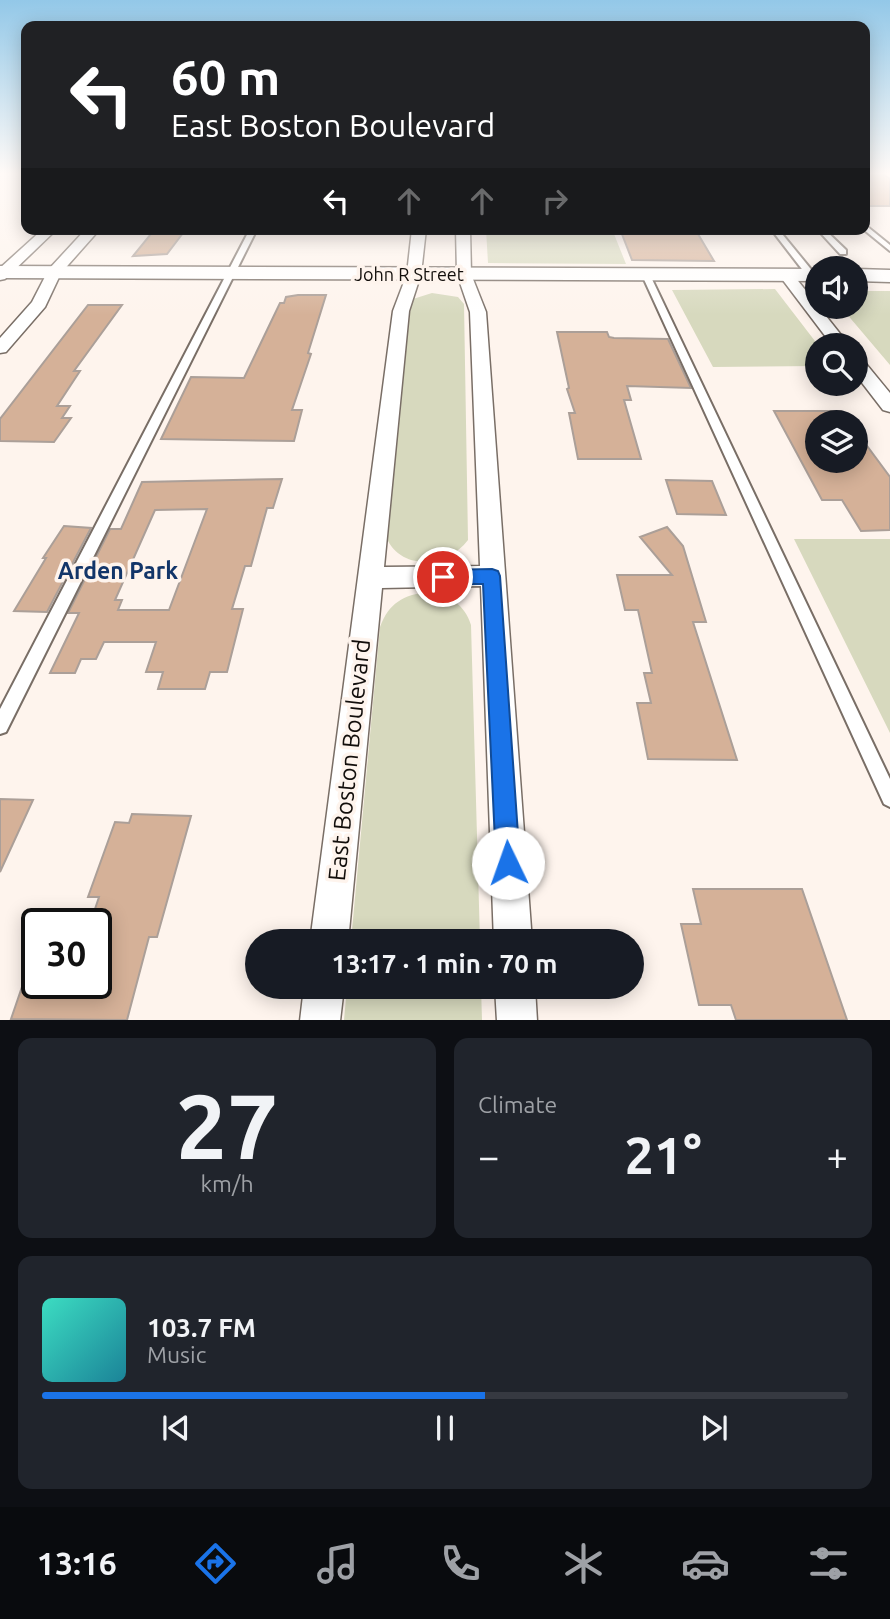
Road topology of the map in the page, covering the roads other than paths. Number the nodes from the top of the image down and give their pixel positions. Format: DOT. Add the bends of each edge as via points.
graph roads {
  1 [pos="870,231"];
  2 [pos="44,235"];
  3 [pos="88,235"];
  4 [pos="251,235"];
  5 [pos="418,235"];
  6 [pos="463,235"];
  7 [pos="779,235"];
  8 [pos="826,235"];
  9 [pos="890,249"];
  10 [pos="843,253"];
  11 [pos="805,265"];
  12 [pos="54,272"];
  13 [pos="232,273"];
  14 [pos="2,274"];
  15 [pos="414,274"];
  16 [pos="464,274"];
  17 [pos="646,275"];
  18 [pos="786,275"];
  19 [pos="805,275"];
  20 [pos="868,275"];
  21 [pos="890,276"];
  22 [pos="832,333"];
  23 [pos="0,348"];
  24 [pos="868,378"];
  25 [pos="890,406"];
  26 [pos="492,576"];
  27 [pos="369,578"];
  28 [pos="0,726"];
  29 [pos="890,797"];
  30 [pos="330,929"];
  31 [pos="512,929"];
  32 [pos="323,999"];
  33 [pos="516,999"];
  34 [pos="320,1020"];
  35 [pos="517,1020"];
  1 -- 9 [label="lane"];
  2 -- 14 [label="street"];
  3 -- 12 [label="street"];
  4 -- 13 [label="lane"];
  5 -- 15 [label="street, East Boston Boulevard"];
  6 -- 16 [label="street"];
  7 -- 11 [label="lane"];
  8 -- 10 [label="lane"];
  12 -- 13 [label="street, John R Street"];
  12 -- 14 [label="street, John R Street"];
  12 -- 23 [label="street" via="39,304"];
  13 -- 15 [label="street, John R Street"];
  13 -- 28 [label="lane"];
  15 -- 16 [label="street, John R Street"];
  15 -- 27 [label="street, East Boston Boulevard" via="401,312"];
  16 -- 17 [label="street, John R Street"];
  16 -- 26 [label="street" via="478,312"];
  17 -- 18 [label="street, John R Street"];
  17 -- 29 [label="lane"];
  18 -- 19 [label="street, John R Street"];
  18 -- 22 [label="street"];
  20 -- 21 [label="street"];
  24 -- 25 [label="street"];
  26 -- 27 [label="street"];
  26 -- 31 [label="street"];
  27 -- 30 [label="street, East Boston Boulevard"];
  32 -- 34 [label="street"];
  33 -- 35 [label="street"];
}
